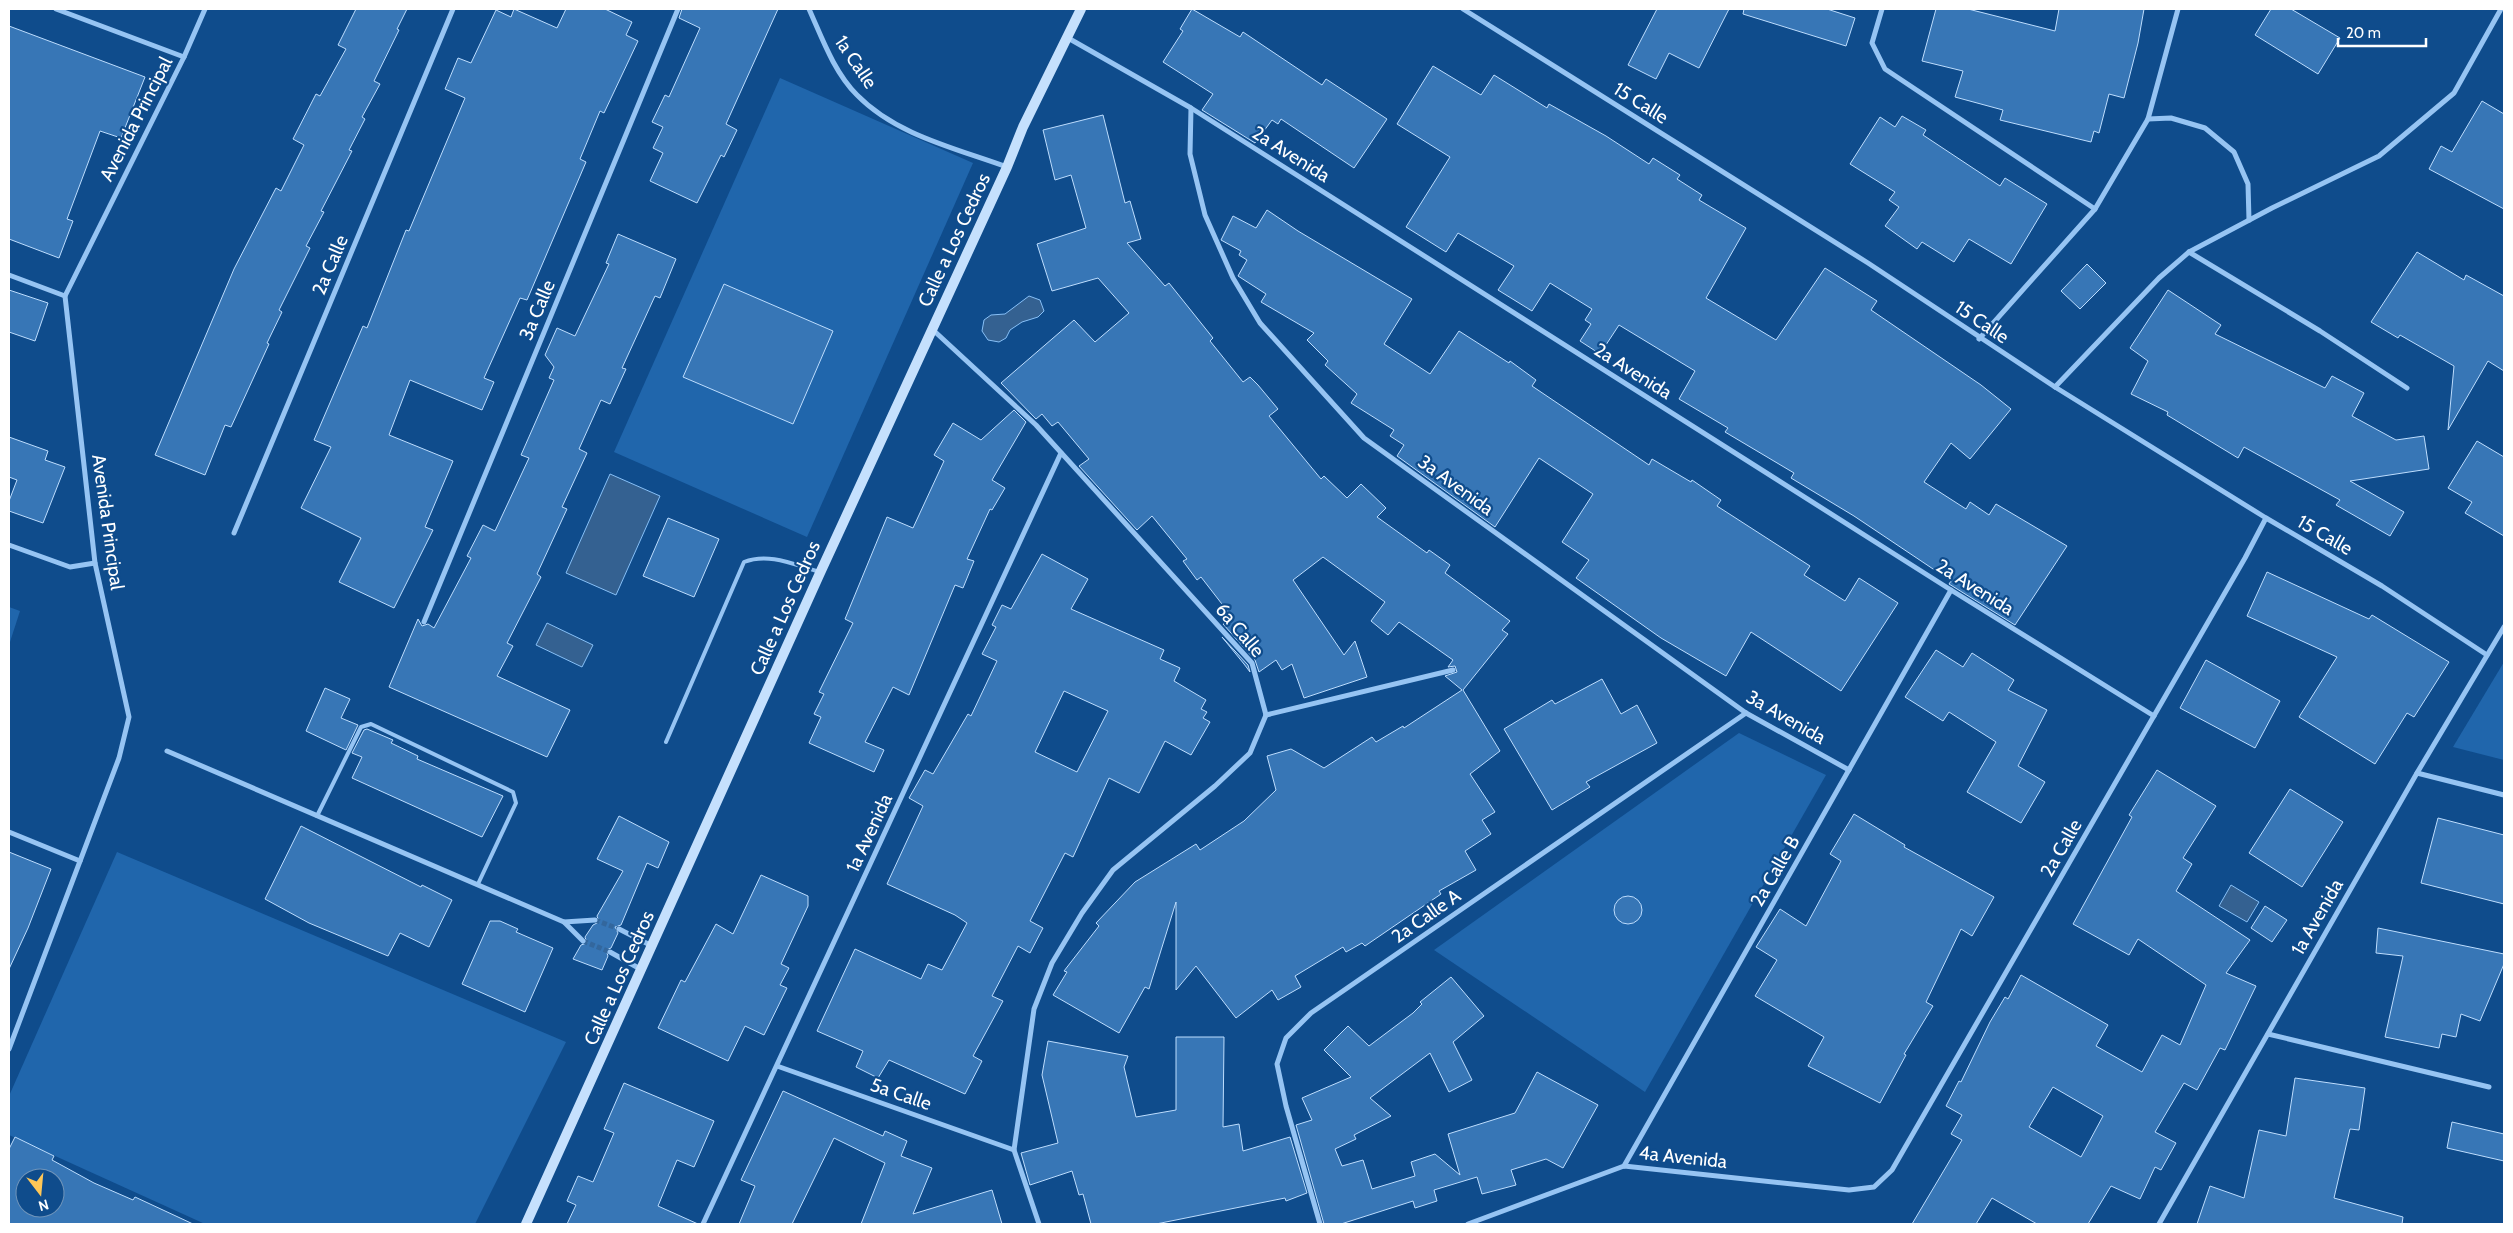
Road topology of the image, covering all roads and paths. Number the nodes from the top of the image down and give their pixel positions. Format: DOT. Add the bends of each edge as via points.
graph roads {
  1 [pos="56,9"];
  2 [pos="205,9"];
  3 [pos="453,9"];
  4 [pos="678,9"];
  5 [pos="809,9"];
  6 [pos="1081,9"];
  7 [pos="1463,9"];
  8 [pos="1882,9"];
  9 [pos="2178,9"];
  10 [pos="2501,9"];
  11 [pos="1068,38"];
  12 [pos="184,57"];
  13 [pos="1191,108"];
  14 [pos="2148,119"];
  15 [pos="1006,167"];
  16 [pos="2095,208"];
  17 [pos="2249,220"];
  18 [pos="2189,252"];
  19 [pos="9,275"];
  20 [pos="65,296"];
  21 [pos="932,329"];
  22 [pos="1979,339"];
  23 [pos="2055,387"];
  24 [pos="2407,388"];
  25 [pos="1061,453"];
  26 [pos="2266,518"];
  27 [pos="234,533"];
  28 [pos="9,545"];
  29 [pos="95,563"];
  30 [pos="820,573"];
  31 [pos="1950,590"];
  32 [pos="424,622"];
  33 [pos="2504,627"];
  34 [pos="2487,655"];
  35 [pos="1454,670"];
  36 [pos="1746,713"];
  37 [pos="1266,716"];
  38 [pos="2154,716"];
  39 [pos="666,742"];
  40 [pos="167,751"];
  41 [pos="1849,770"];
  42 [pos="2417,773"];
  43 [pos="2504,795"];
  44 [pos="317,816"];
  45 [pos="9,832"];
  46 [pos="80,861"];
  47 [pos="478,884"];
  48 [pos="595,920"];
  49 [pos="564,922"];
  50 [pos="620,929"];
  51 [pos="583,941"];
  52 [pos="653,946"];
  53 [pos="610,952"];
  54 [pos="642,970"];
  55 [pos="2268,1034"];
  56 [pos="9,1049"];
  57 [pos="777,1066"];
  58 [pos="2489,1087"];
  59 [pos="1014,1150"];
  60 [pos="1624,1166"];
  61 [pos="1874,1187"];
  62 [pos="526,1224"];
  63 [pos="703,1224"];
  64 [pos="1039,1224"];
  65 [pos="1320,1224"];
  66 [pos="1468,1224"];
  67 [pos="2159,1224"];
  1 -- 12 [label="street"];
  2 -- 12 [label="street, Avenida Principal"];
  3 -- 27 [label="street, 2a Calle"];
  4 -- 32 [label="street, 3a Calle"];
  5 -- 15 [label="street, 1a Calle" via="831,59 856,95 894,126"];
  6 -- 11 [label="street, Calle a Los Cedros"];
  7 -- 22 [label="street, 15 Calle" via="1868,262"];
  8 -- 16 [label="street" via="1872,43 1885,69"];
  9 -- 14 [label="street"];
  10 -- 17 [label="street" via="2454,93 2387,150"];
  11 -- 13 [label="street, 2a Avenida"];
  11 -- 15 [label="street, Calle a Los Cedros" via="1022,127"];
  12 -- 20 [label="street, Avenida Principal"];
  13 -- 31 [label="street, 2a Avenida"];
  13 -- 36 [label="street, 3a Avenida" via="1190,154 1205,215 1233,278 1260,323 1315,386 1364,438"];
  14 -- 16 [label="street"];
  14 -- 17 [label="street" via="2171,118 2205,128 2234,152 2248,184"];
  15 -- 21 [label="street, Calle a Los Cedros"];
  16 -- 22 [label="street"];
  17 -- 18 [label="street"];
  18 -- 23 [label="street" via="2158,278"];
  18 -- 24 [label="street"];
  19 -- 20 [label="street"];
  20 -- 29 [label="street, Avenida Principal"];
  21 -- 25 [label="street, 6a Calle" via="1036,424"];
  21 -- 30 [label="street, Calle a Los Cedros"];
  22 -- 23 [label="street, 15 Calle"];
  23 -- 26 [label="street, 15 Calle"];
  25 -- 37 [label="street, 6a Calle" via="1252,663"];
  25 -- 57 [label="street, 1a Avenida"];
  26 -- 34 [label="street, 15 Calle" via="2382,586"];
  26 -- 38 [label="street, 2a Calle"];
  28 -- 29 [label="street" via="70,566"];
  29 -- 46 [label="street, Avenida Principal" via="129,717 119,758"];
  30 -- 39 [label="lane" via="770,557 756,557 744,562"];
  30 -- 52 [label="street, Calle a Los Cedros"];
  31 -- 38 [label="street, 2a Avenida"];
  31 -- 41 [label="street, 2a Calle B"];
  33 -- 34 [label="street, 1a Avenida"];
  34 -- 42 [label="street, 1a Avenida"];
  35 -- 37 [label="street"];
  36 -- 41 [label="street, 3a Avenida"];
  36 -- 65 [label="street, 2a Calle A" via="1311,1013 1286,1038 1278,1064 1286,1106"];
  37 -- 59 [label="street" via="1250,753 1113,870 1052,963 1034,1008"];
  38 -- 61 [label="street, 2a Calle" via="1892,1170"];
  40 -- 44 [label="street"];
  41 -- 60 [label="street, 2a Calle B"];
  42 -- 43 [label="street"];
  42 -- 55 [label="street, 1a Avenida"];
  44 -- 47 [label="street"];
  44 -- 47 [label="lane" via="361,726 372,724 513,792 516,803"];
  45 -- 46 [label="street"];
  46 -- 56 [label="street, Avenida Principal"];
  47 -- 49 [label="street"];
  48 -- 49 [label="street"];
  49 -- 51 [label="street"];
  50 -- 52 [label="street"];
  52 -- 54 [label="street, Calle a Los Cedros"];
  53 -- 54 [label="street"];
  54 -- 62 [label="street, Calle a Los Cedros"];
  55 -- 58 [label="street"];
  55 -- 67 [label="street, 1a Avenida"];
  57 -- 59 [label="street, 5a Calle"];
  57 -- 63 [label="street, 1a Avenida"];
  59 -- 64 [label="street"];
  60 -- 61 [label="street, 4a Avenida" via="1849,1190"];
  60 -- 66 [label="street, 4a Avenida"];
}
